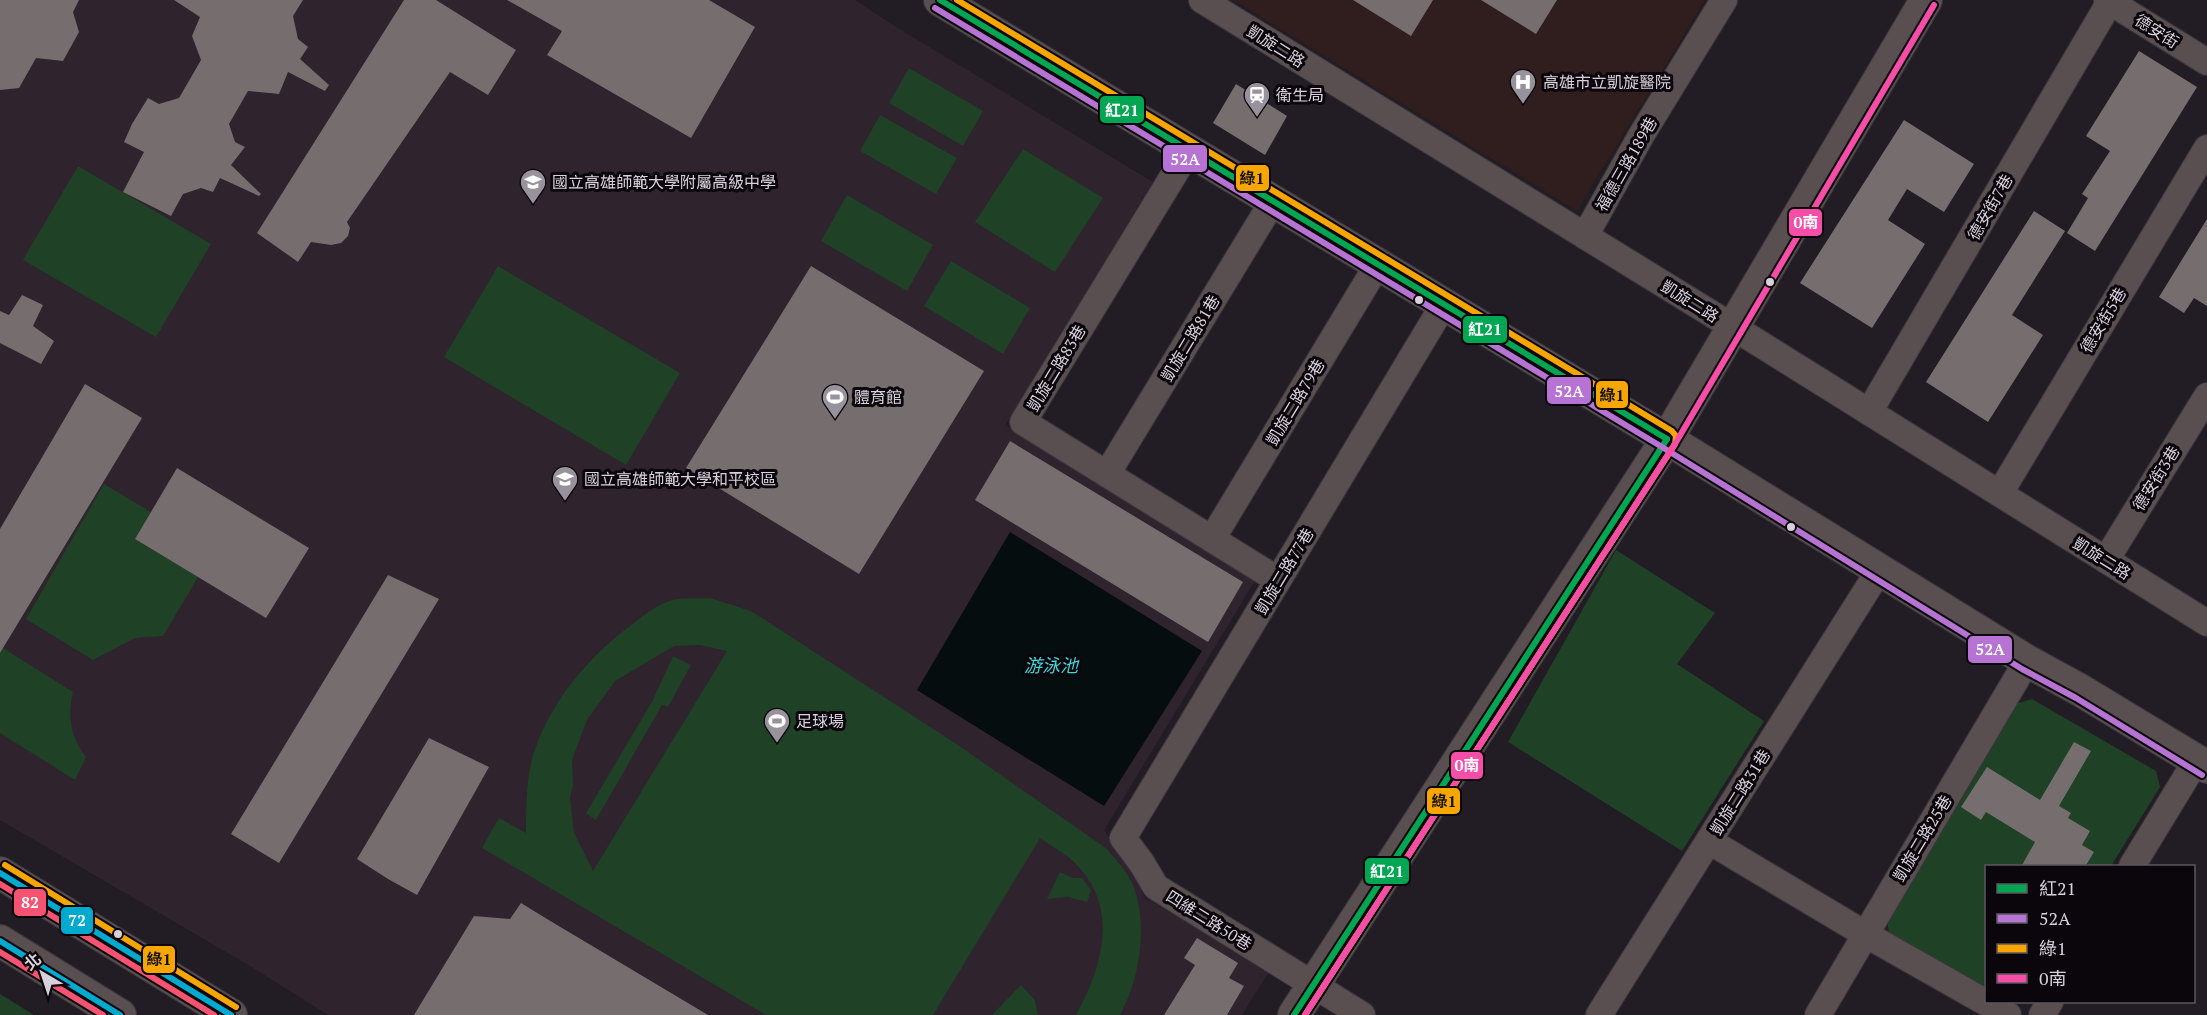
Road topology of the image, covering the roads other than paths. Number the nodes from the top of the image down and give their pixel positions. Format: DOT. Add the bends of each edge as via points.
graph roads {
  1 [pos="940,0"];
  2 [pos="1202,0"];
  3 [pos="1724,0"];
  4 [pos="1926,0"];
  5 [pos="2109,1"];
  6 [pos="2207,62"];
  7 [pos="2207,148"];
  8 [pos="1189,150"];
  9 [pos="1273,201"];
  10 [pos="1585,236"];
  11 [pos="1378,264"];
  12 [pos="1444,304"];
  13 [pos="1733,327"];
  14 [pos="2207,396"];
  15 [pos="1869,412"];
  16 [pos="1667,439"];
  17 [pos="1107,474"];
  18 [pos="2000,493"];
  19 [pos="1212,539"];
  20 [pos="2106,560"];
  21 [pos="1880,569"];
  22 [pos="1278,580"];
  23 [pos="2207,623"];
  24 [pos="2027,661"];
  25 [pos="2202,764"];
  26 [pos="1123,838"];
  27 [pos="1709,841"];
  28 [pos="2133,865"];
  29 [pos="0,873"];
  30 [pos="1865,934"];
  31 [pos="0,941"];
  32 [pos="1314,985"];
  33 [pos="1985,1002"];
  34 [pos="1987,1003"];
  35 [pos="120,1015"];
  36 [pos="231,1015"];
  37 [pos="1294,1015"];
  38 [pos="1362,1015"];
  39 [pos="1599,1015"];
  40 [pos="1818,1015"];
  41 [pos="2008,1015"];
  1 -- 8 [label="street"];
  2 -- 10 [label="street, 凱旋二路"];
  3 -- 10 [label="street, 福德三路189巷"];
  4 -- 13 [label="street"];
  5 -- 6 [label="street, 德安街"];
  5 -- 15 [label="street, 德安街7巷"];
  7 -- 18 [label="street, 德安街5巷"];
  8 -- 9 [label="street"];
  8 -- 17 [label="street, 凱旋二路83巷" via="1023,422"];
  9 -- 11 [label="street"];
  9 -- 17 [label="street, 凱旋二路81巷"];
  10 -- 13 [label="street, 凱旋二路"];
  11 -- 12 [label="street"];
  11 -- 19 [label="street, 凱旋二路79巷"];
  12 -- 16 [label="street"];
  12 -- 22 [label="street, 凱旋二路77巷"];
  13 -- 15 [label="street, 凱旋二路"];
  13 -- 16 [label="street"];
  14 -- 20 [label="street, 德安街3巷"];
  15 -- 18 [label="street, 凱旋二路"];
  16 -- 21 [label="street"];
  16 -- 32 [label="street"];
  17 -- 19 [label="street, 凱旋二路83巷"];
  18 -- 20 [label="street, 凱旋二路"];
  19 -- 22 [label="street, 凱旋二路83巷"];
  20 -- 23 [label="street, 凱旋二路"];
  21 -- 24 [label="street"];
  21 -- 27 [label="street, 凱旋二路31巷"];
  22 -- 26 [label="street, 凱旋二路77巷"];
  24 -- 25 [label="street"];
  24 -- 30 [label="street, 凱旋二路25巷"];
  25 -- 28 [label="street"];
  26 -- 32 [label="street, 四維二路50巷" via="1156,887"];
  27 -- 30 [label="street"];
  27 -- 39 [label="street, 凱旋二路31巷"];
  29 -- 36 [label="street"];
  30 -- 33 [label="street"];
  30 -- 40 [label="street, 凱旋二路25巷"];
  31 -- 35 [label="street"];
  32 -- 37 [label="street"];
  32 -- 38 [label="street, 四維二路50巷"];
  34 -- 41 [label="street"];
}
